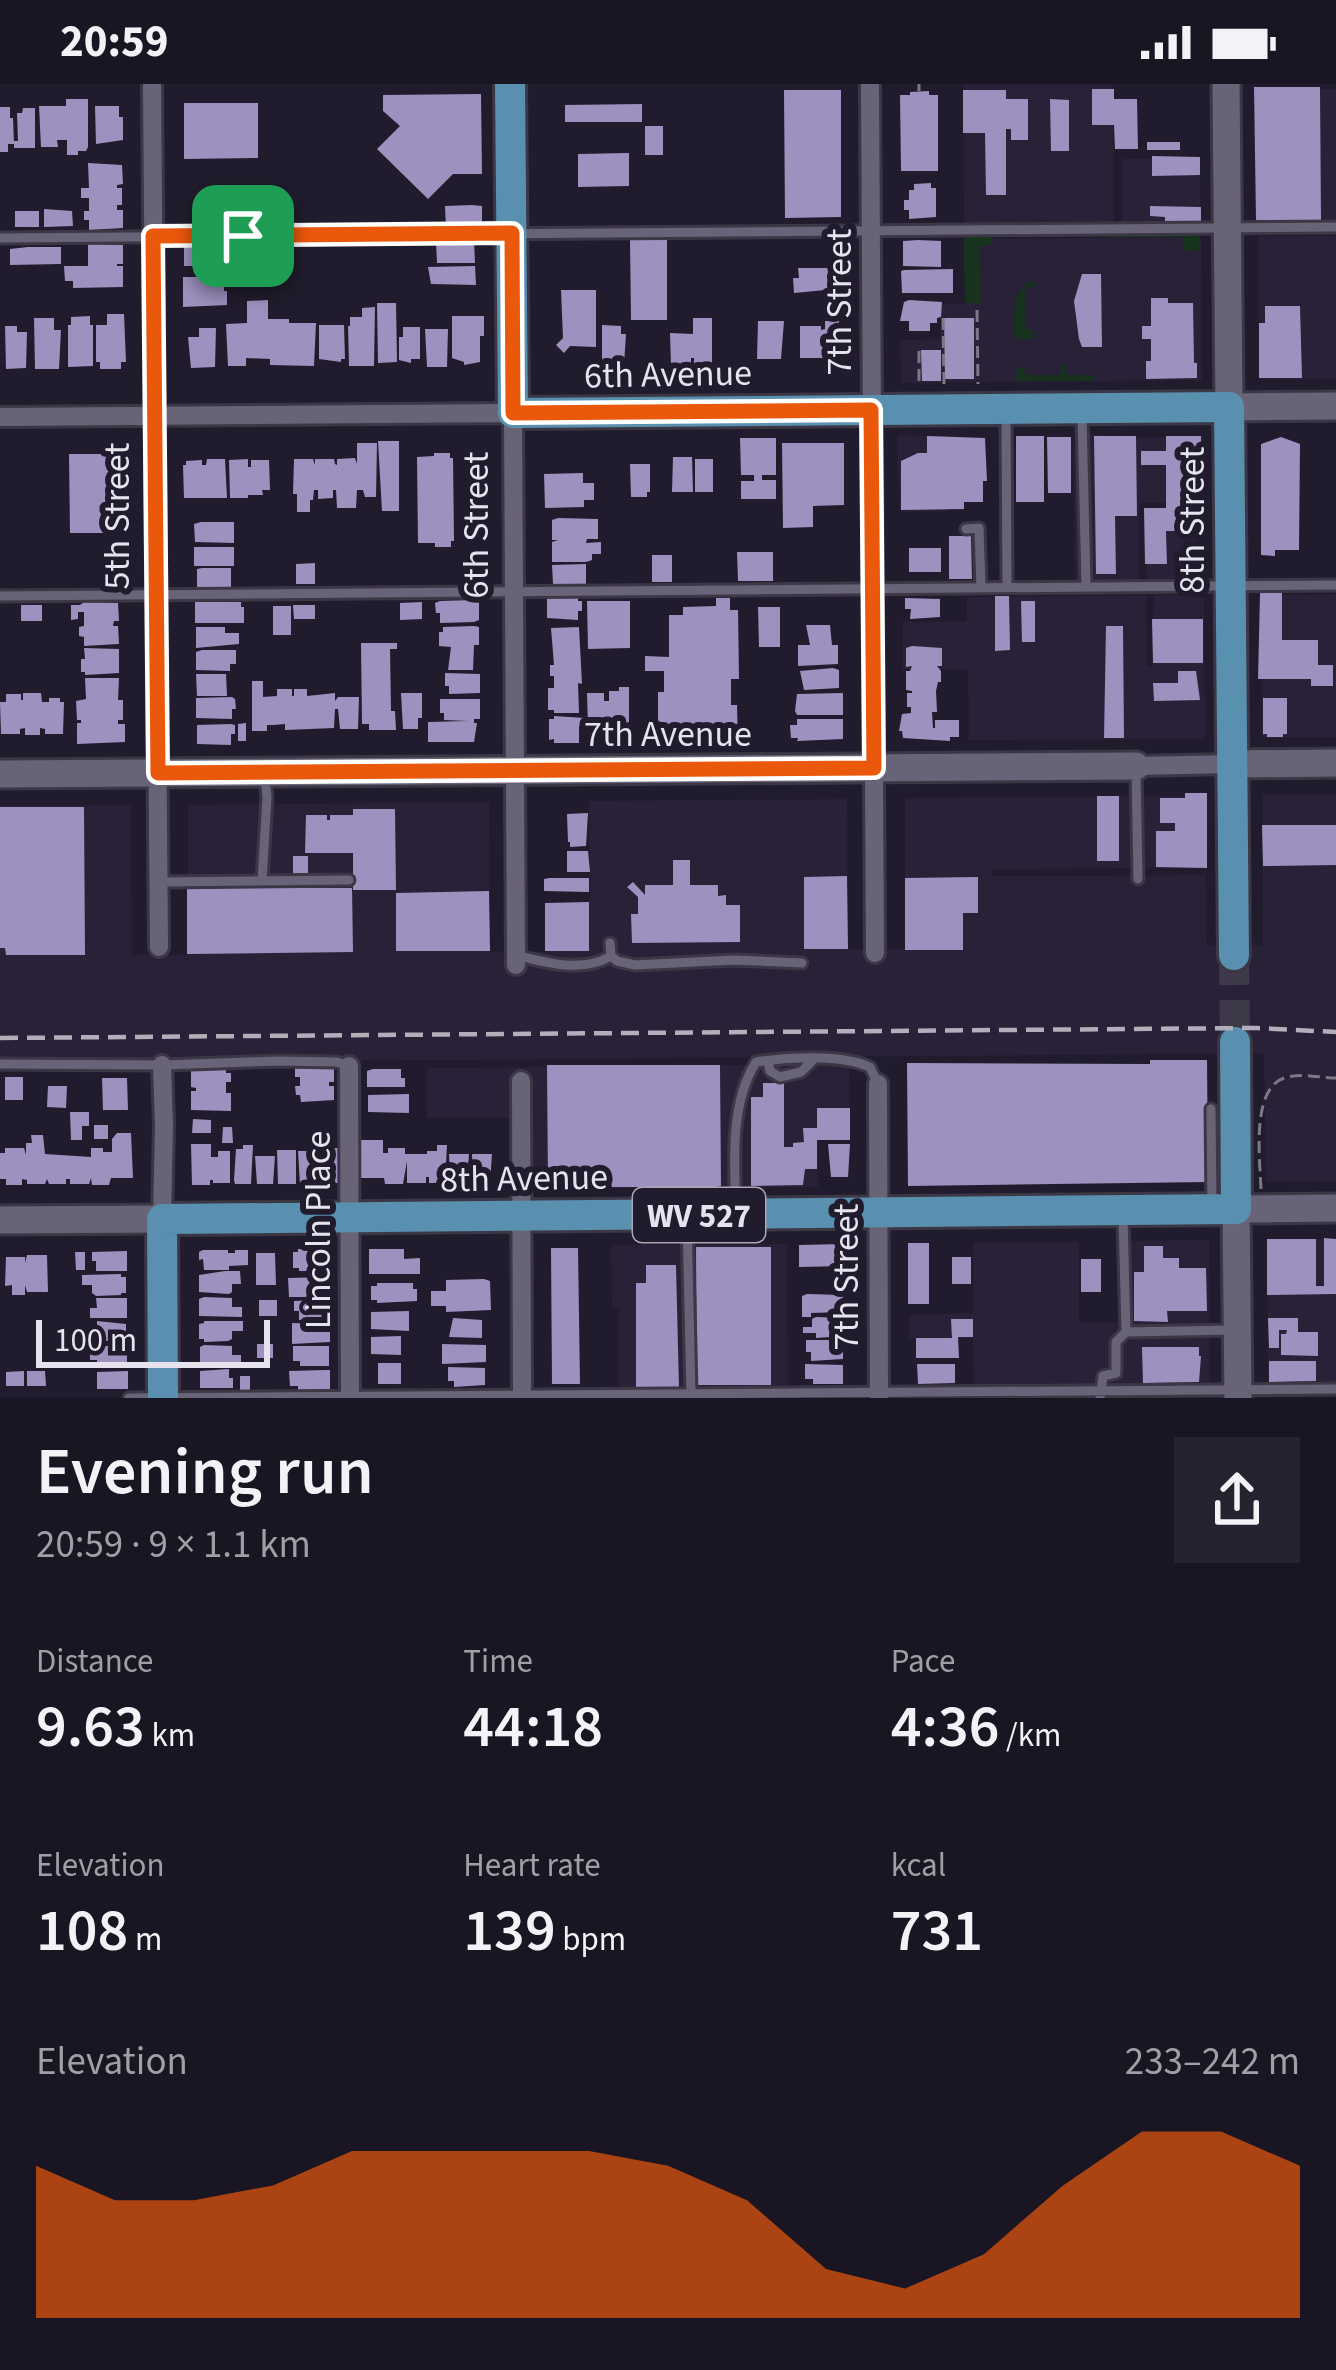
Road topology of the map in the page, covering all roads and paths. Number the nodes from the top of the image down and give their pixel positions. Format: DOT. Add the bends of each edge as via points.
graph roads {
  1 [pos="152,84"];
  2 [pos="510,84"];
  3 [pos="870,84"];
  4 [pos="919,84"];
  5 [pos="1226,84"];
  6 [pos="919,92"];
  7 [pos="1336,227"];
  8 [pos="1228,228"];
  9 [pos="871,231"];
  10 [pos="512,233"];
  11 [pos="153,236"];
  12 [pos="0,238"];
  13 [pos="977,310"];
  14 [pos="944,318"];
  15 [pos="919,351"];
  16 [pos="978,384"];
  17 [pos="920,385"];
  18 [pos="944,385"];
  19 [pos="1336,406"];
  20 [pos="1229,407"];
  21 [pos="1006,409"];
  22 [pos="1082,409"];
  23 [pos="871,410"];
  24 [pos="513,413"];
  25 [pos="154,416"];
  26 [pos="0,418"];
  27 [pos="966,529"];
  28 [pos="1336,585"];
  29 [pos="1231,586"];
  30 [pos="1007,587"];
  31 [pos="1086,587"];
  32 [pos="981,588"];
  33 [pos="873,589"];
  34 [pos="514,592"];
  35 [pos="156,595"];
  36 [pos="0,596"];
  37 [pos="1232,764"];
  38 [pos="1336,764"];
  39 [pos="1136,766"];
  40 [pos="874,768"];
  41 [pos="516,770"];
  42 [pos="264,772"];
  43 [pos="158,773"];
  44 [pos="0,775"];
  45 [pos="1138,879"];
  46 [pos="349,880"];
  47 [pos="262,881"];
  48 [pos="159,882"];
  49 [pos="610,943"];
  50 [pos="159,947"];
  51 [pos="875,953"];
  52 [pos="1234,955"];
  53 [pos="611,956"];
  54 [pos="516,960"];
  55 [pos="802,963"];
  56 [pos="1235,1042"];
  57 [pos="768,1060"];
  58 [pos="814,1060"];
  59 [pos="0,1064"];
  60 [pos="162,1065"];
  61 [pos="349,1066"];
  62 [pos="1336,1078"];
  63 [pos="521,1081"];
  64 [pos="878,1084"];
  65 [pos="1211,1109"];
  66 [pos="1336,1208"];
  67 [pos="1237,1209"];
  68 [pos="1123,1210"];
  69 [pos="878,1213"];
  70 [pos="736,1214"];
  71 [pos="687,1215"];
  72 [pos="520,1216"];
  73 [pos="350,1217"];
  74 [pos="162,1219"];
  75 [pos="0,1220"];
  76 [pos="1238,1330"];
  77 [pos="1126,1332"];
  78 [pos="1116,1372"];
  79 [pos="1336,1388"];
  80 [pos="1131,1390"];
  81 [pos="691,1394"];
  82 [pos="1100,1394"];
  83 [pos="1238,1394"];
  84 [pos="879,1395"];
  85 [pos="350,1396"];
  86 [pos="522,1397"];
  87 [pos="129,1398"];
  88 [pos="163,1398"];
  1 -- 11 [label="street, 5th Street"];
  2 -- 10 [label="main road, 6th Street"];
  3 -- 9 [label="street, 7th Street"];
  4 -- 6 [label="path"];
  5 -- 8 [label="street, 8th Street"];
  7 -- 8 [label="lane"];
  8 -- 9 [label="lane"];
  8 -- 20 [label="street, 8th Street"];
  9 -- 10 [label="lane"];
  9 -- 23 [label="street, 7th Street"];
  10 -- 11 [label="lane"];
  10 -- 24 [label="main road, 6th Street"];
  11 -- 12 [label="lane"];
  11 -- 25 [label="street, 5th Street"];
  13 -- 16 [label="path"];
  14 -- 18 [label="path"];
  15 -- 17 [label="path"];
  19 -- 20 [label="street, 6th Avenue"];
  20 -- 22 [label="main road, 6th Avenue"];
  20 -- 29 [label="main road, 8th Street"];
  21 -- 22 [label="main road, 6th Avenue"];
  21 -- 23 [label="main road, 6th Avenue"];
  21 -- 30 [label="lane"];
  22 -- 31 [label="lane"];
  23 -- 24 [label="main road, 6th Avenue"];
  23 -- 33 [label="street, 7th Street"];
  24 -- 25 [label="street, 6th Avenue"];
  24 -- 34 [label="street, 6th Street"];
  25 -- 26 [label="street, 6th Avenue"];
  25 -- 35 [label="street, 5th Street"];
  27 -- 32 [label="lane" via="980,528"];
  28 -- 29 [label="lane"];
  29 -- 31 [label="lane"];
  29 -- 37 [label="main road, 8th Street"];
  30 -- 31 [label="lane"];
  30 -- 32 [label="lane"];
  32 -- 33 [label="lane"];
  33 -- 34 [label="lane"];
  33 -- 40 [label="street, 7th Street"];
  34 -- 35 [label="lane"];
  34 -- 41 [label="street, 6th Street"];
  35 -- 36 [label="lane"];
  35 -- 43 [label="street, 5th Street"];
  37 -- 38 [label="street, 7th Avenue"];
  37 -- 39 [label="street, 7th Avenue"];
  37 -- 52 [label="main road, 8th Street"];
  39 -- 40 [label="street, 7th Avenue"];
  39 -- 45 [label="lane"];
  40 -- 41 [label="street, 7th Avenue"];
  40 -- 51 [label="street, 7th Street"];
  41 -- 42 [label="street, 7th Avenue"];
  41 -- 54 [label="street, 6th Street"];
  42 -- 43 [label="street, 7th Avenue"];
  42 -- 47 [label="lane"];
  43 -- 44 [label="street, 7th Avenue"];
  43 -- 48 [label="street, 5th Street"];
  46 -- 47 [label="lane"];
  47 -- 48 [label="lane"];
  48 -- 50 [label="street, 5th Street"];
  49 -- 53 [label="lane"];
  53 -- 54 [label="lane" via="582,965"];
  53 -- 55 [label="lane" via="634,965"];
  56 -- 67 [label="main road"];
  57 -- 58 [label="lane"];
  57 -- 58 [label="lane" via="774,1076 787,1077"];
  57 -- 70 [label="lane" via="756,1062 745,1080 737,1118"];
  58 -- 64 [label="lane" via="860,1062"];
  59 -- 60 [label="lane"];
  60 -- 61 [label="lane"];
  60 -- 74 [label="street"];
  61 -- 73 [label="street, Lincoln Place"];
  62 -- 67 [label="path" via="1274,1082"];
  63 -- 72 [label="street"];
  64 -- 69 [label="street, 7th Street"];
  65 -- 67 [label="lane"];
  66 -- 67 [label="street, 8th Avenue"];
  67 -- 68 [label="main road, 8th Avenue / WV 527"];
  67 -- 76 [label="street"];
  68 -- 69 [label="main road, 8th Avenue / WV 527"];
  68 -- 77 [label="lane"];
  69 -- 70 [label="main road, 8th Avenue / WV 527"];
  69 -- 84 [label="street, 7th Street"];
  70 -- 71 [label="main road, 8th Avenue / WV 527"];
  71 -- 72 [label="main road, 8th Avenue / WV 527"];
  71 -- 81 [label="lane"];
  72 -- 73 [label="main road, 8th Avenue / WV 527"];
  72 -- 86 [label="street"];
  73 -- 74 [label="main road, 8th Avenue / WV 527"];
  73 -- 85 [label="street, Lincoln Place"];
  74 -- 75 [label="street, 8th Avenue"];
  74 -- 88 [label="main road"];
  76 -- 77 [label="lane"];
  76 -- 83 [label="street"];
  77 -- 78 [label="lane" via="1116,1342"];
  78 -- 80 [label="lane" via="1130,1378"];
  78 -- 82 [label="lane" via="1103,1376"];
  79 -- 83 [label="lane"];
  80 -- 82 [label="lane"];
  80 -- 83 [label="lane"];
  81 -- 84 [label="lane"];
  81 -- 86 [label="lane"];
  82 -- 84 [label="lane"];
  85 -- 86 [label="lane"];
  85 -- 88 [label="lane"];
  87 -- 88 [label="lane"];
}
